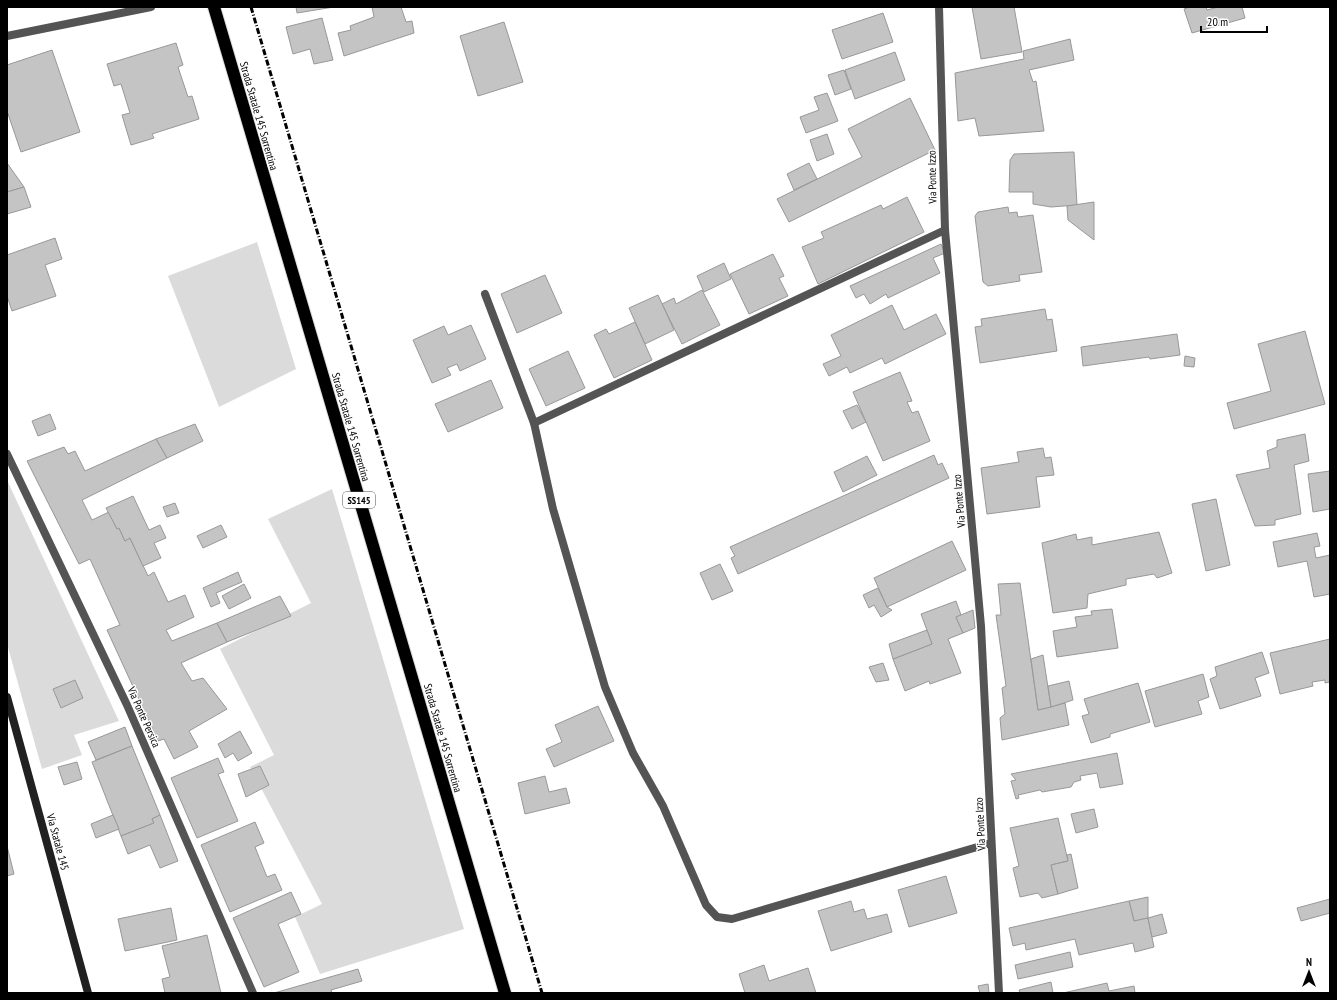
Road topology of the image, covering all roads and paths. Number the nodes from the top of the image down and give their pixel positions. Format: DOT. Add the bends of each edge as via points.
graph roads {
  1 [pos="151,7"];
  2 [pos="214,7"];
  3 [pos="939,7"];
  4 [pos="7,36"];
  5 [pos="945,230"];
  6 [pos="485,294"];
  7 [pos="534,424"];
  8 [pos="7,454"];
  9 [pos="7,697"];
  10 [pos="992,843"];
  11 [pos="88,993"];
  12 [pos="253,993"];
  13 [pos="505,993"];
  14 [pos="999,993"];
  1 -- 4 [label="street"];
  2 -- 13 [label="highway, Strada Statale 145 Sorrentina / SS145"];
  3 -- 5 [label="street, Via Ponte Izzo"];
  5 -- 7 [label="street"];
  5 -- 10 [label="street, Via Ponte Izzo" via="981,626"];
  6 -- 7 [label="street"];
  7 -- 10 [label="street" via="553,509 605,687 634,753 663,806 706,905 717,917 732,919"];
  8 -- 12 [label="street, Via Ponte Persica" via="127,705"];
  9 -- 11 [label="main road, Via Statale 145"];
  10 -- 14 [label="street, Via Ponte Izzo"];
}
